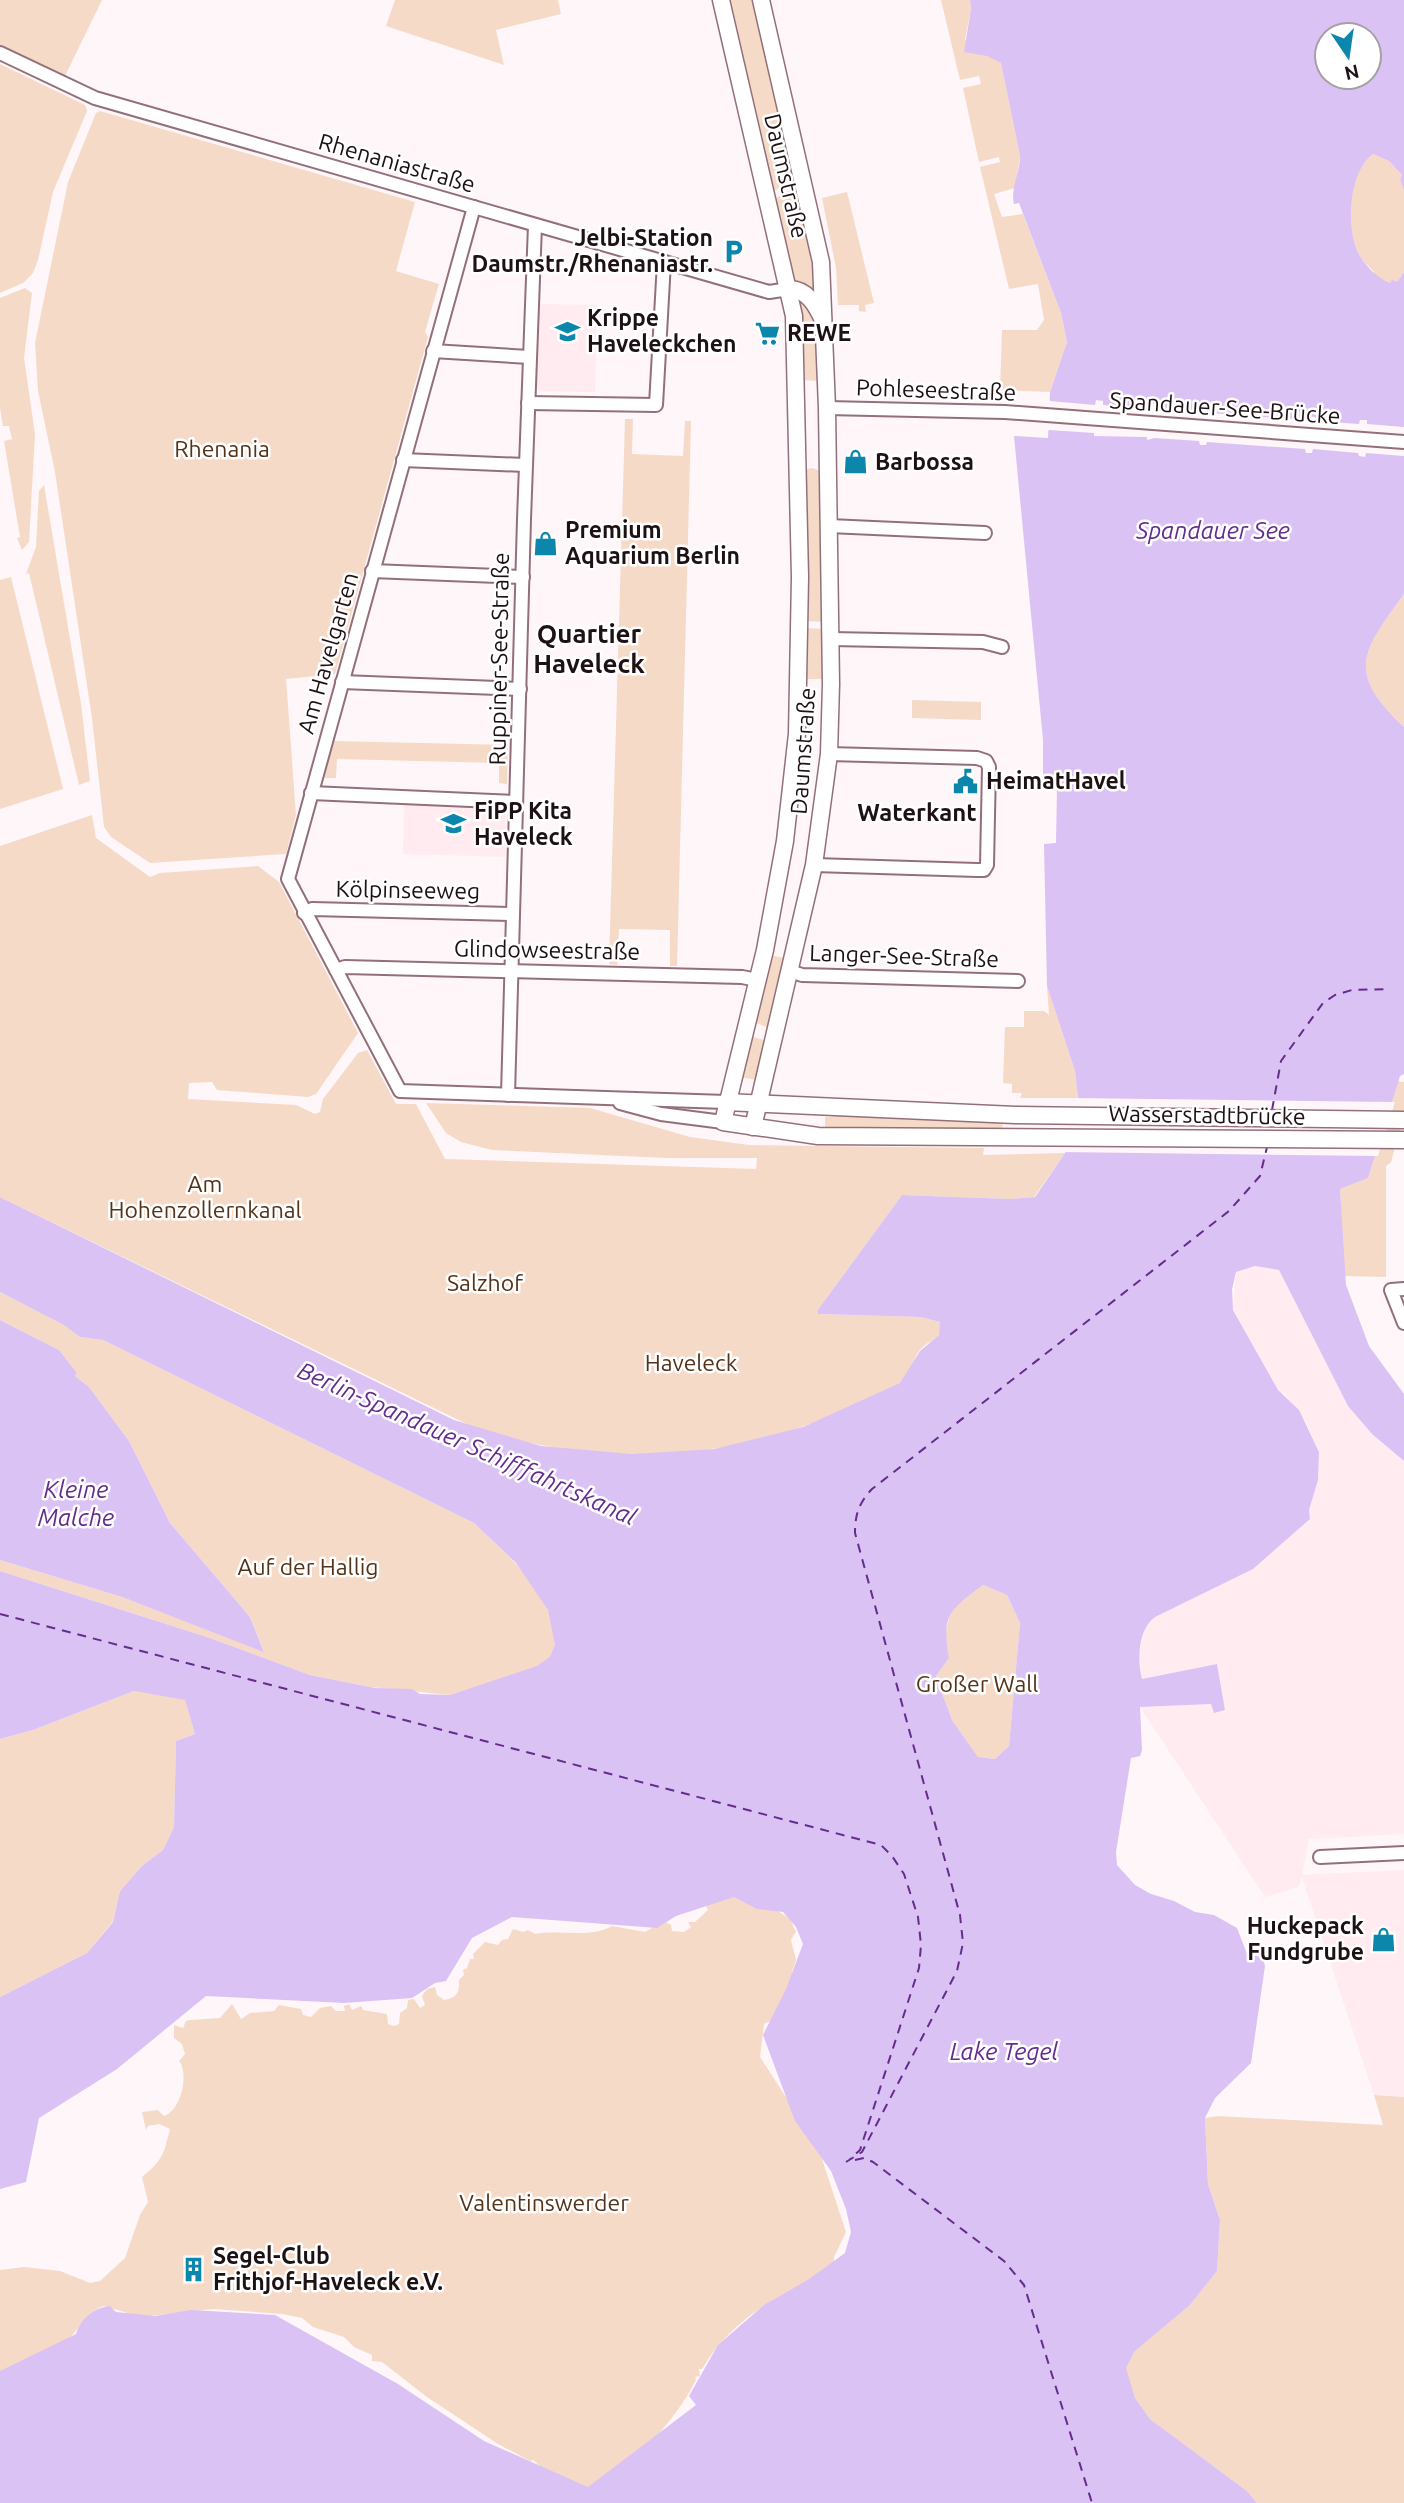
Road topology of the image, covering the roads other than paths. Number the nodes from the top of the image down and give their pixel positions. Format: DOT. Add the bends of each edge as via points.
graph roads {
  1 [pos="721,0"];
  2 [pos="761,0"];
  3 [pos="0,53"];
  4 [pos="474,207"];
  5 [pos="535,225"];
  6 [pos="664,262"];
  7 [pos="789,289"];
  8 [pos="824,322"];
  9 [pos="433,351"];
  10 [pos="529,357"];
  11 [pos="528,403"];
  12 [pos="796,407"];
  13 [pos="827,408"];
  14 [pos="1043,415"];
  15 [pos="1404,442"];
  16 [pos="403,460"];
  17 [pos="797,463"];
  18 [pos="828,464"];
  19 [pos="526,465"];
  20 [pos="829,526"];
  21 [pos="985,533"];
  22 [pos="372,571"];
  23 [pos="523,577"];
  24 [pos="831,639"];
  25 [pos="1002,647"];
  26 [pos="342,682"];
  27 [pos="520,689"];
  28 [pos="829,754"];
  29 [pos="310,793"];
  30 [pos="516,802"];
  31 [pos="814,865"];
  32 [pos="304,912"];
  33 [pos="512,914"];
  34 [pos="337,970"];
  35 [pos="511,970"];
  36 [pos="790,971"];
  37 [pos="757,980"];
  38 [pos="1018,981"];
  39 [pos="745,1027"];
  40 [pos="775,1035"];
  41 [pos="508,1095"];
  42 [pos="600,1097"];
  43 [pos="726,1102"];
  44 [pos="760,1104"];
  45 [pos="1404,1120"];
  46 [pos="723,1122"];
  47 [pos="753,1127"];
  48 [pos="1404,1140"];
  49 [pos="1397,1289"];
  50 [pos="1404,1324"];
  51 [pos="1404,1853"];
  52 [pos="1320,1857"];
  1 -- 7 [label="main road, Daumstraße"];
  2 -- 8 [label="main road, Daumstraße" via="816,232"];
  3 -- 4 [label="street, Rhenaniastraße" via="95,98"];
  4 -- 5 [label="street, Rhenaniastraße"];
  4 -- 9 [label="street, Am Havelgarten"];
  5 -- 6 [label="street, Rhenaniastraße"];
  5 -- 10 [label="street, Ruppiner-See-Straße"];
  6 -- 7 [label="street, Rhenaniastraße" via="769,292"];
  6 -- 11 [label="street" via="656,405"];
  7 -- 8 [label="main road" via="810,298"];
  7 -- 12 [label="main road, Daumstraße"];
  8 -- 13 [label="main road, Daumstraße"];
  9 -- 10 [label="street"];
  9 -- 16 [label="street, Am Havelgarten"];
  10 -- 11 [label="street, Ruppiner-See-Straße"];
  11 -- 19 [label="street, Ruppiner-See-Straße"];
  12 -- 13 [label="main road"];
  12 -- 17 [label="main road, Daumstraße"];
  13 -- 14 [label="street, Pohleseestraße"];
  13 -- 18 [label="main road, Daumstraße"];
  14 -- 15 [label="street, Spandauer-See-Brücke"];
  16 -- 19 [label="street"];
  16 -- 22 [label="street, Am Havelgarten"];
  17 -- 18 [label="main road"];
  17 -- 37 [label="main road, Daumstraße" via="796,754 785,842"];
  18 -- 20 [label="main road, Daumstraße"];
  19 -- 23 [label="street, Ruppiner-See-Straße"];
  20 -- 21 [label="street"];
  20 -- 24 [label="main road, Daumstraße"];
  22 -- 23 [label="street"];
  22 -- 26 [label="street, Am Havelgarten"];
  23 -- 27 [label="street, Ruppiner-See-Straße"];
  24 -- 25 [label="street" via="983,642"];
  24 -- 28 [label="main road, Daumstraße"];
  26 -- 27 [label="street"];
  26 -- 29 [label="street, Am Havelgarten"];
  27 -- 30 [label="street, Ruppiner-See-Straße"];
  28 -- 31 [label="main road, Daumstraße"];
  28 -- 31 [label="street" via="986,761 987,865 977,870"];
  29 -- 30 [label="street"];
  29 -- 32 [label="street, Am Havelgarten" via="288,879"];
  30 -- 33 [label="street, Ruppiner-See-Straße"];
  31 -- 36 [label="main road, Daumstraße"];
  32 -- 33 [label="street, Kölpinseeweg"];
  32 -- 34 [label="street, Am Havelgarten"];
  33 -- 35 [label="street, Ruppiner-See-Straße"];
  34 -- 35 [label="street, Glindowseestraße"];
  34 -- 41 [label="street, Am Havelgarten" via="400,1091"];
  35 -- 37 [label="street, Glindowseestraße"];
  35 -- 41 [label="street, Ruppiner-See-Straße"];
  36 -- 38 [label="street, Langer-See-Straße"];
  36 -- 40 [label="main road, Daumstraße"];
  37 -- 39 [label="main road, Daumstraße"];
  39 -- 40 [label="main road"];
  39 -- 43 [label="main road, Daumstraße"];
  40 -- 44 [label="main road, Daumstraße"];
  41 -- 42 [label="street"];
  42 -- 43 [label="street"];
  42 -- 46 [label="street" via="661,1114"];
  43 -- 44 [label="main road"];
  43 -- 46 [label="main road, Daumstraße"];
  44 -- 45 [label="main road, Wasserstadtbrücke" via="1015,1115"];
  44 -- 47 [label="main road, Daumstraße"];
  46 -- 47 [label="main road"];
  47 -- 48 [label="main road, Wasserstadtbrücke" via="818,1136"];
  49 -- 50 [label="street"];
  51 -- 52 [label="street"];
}
